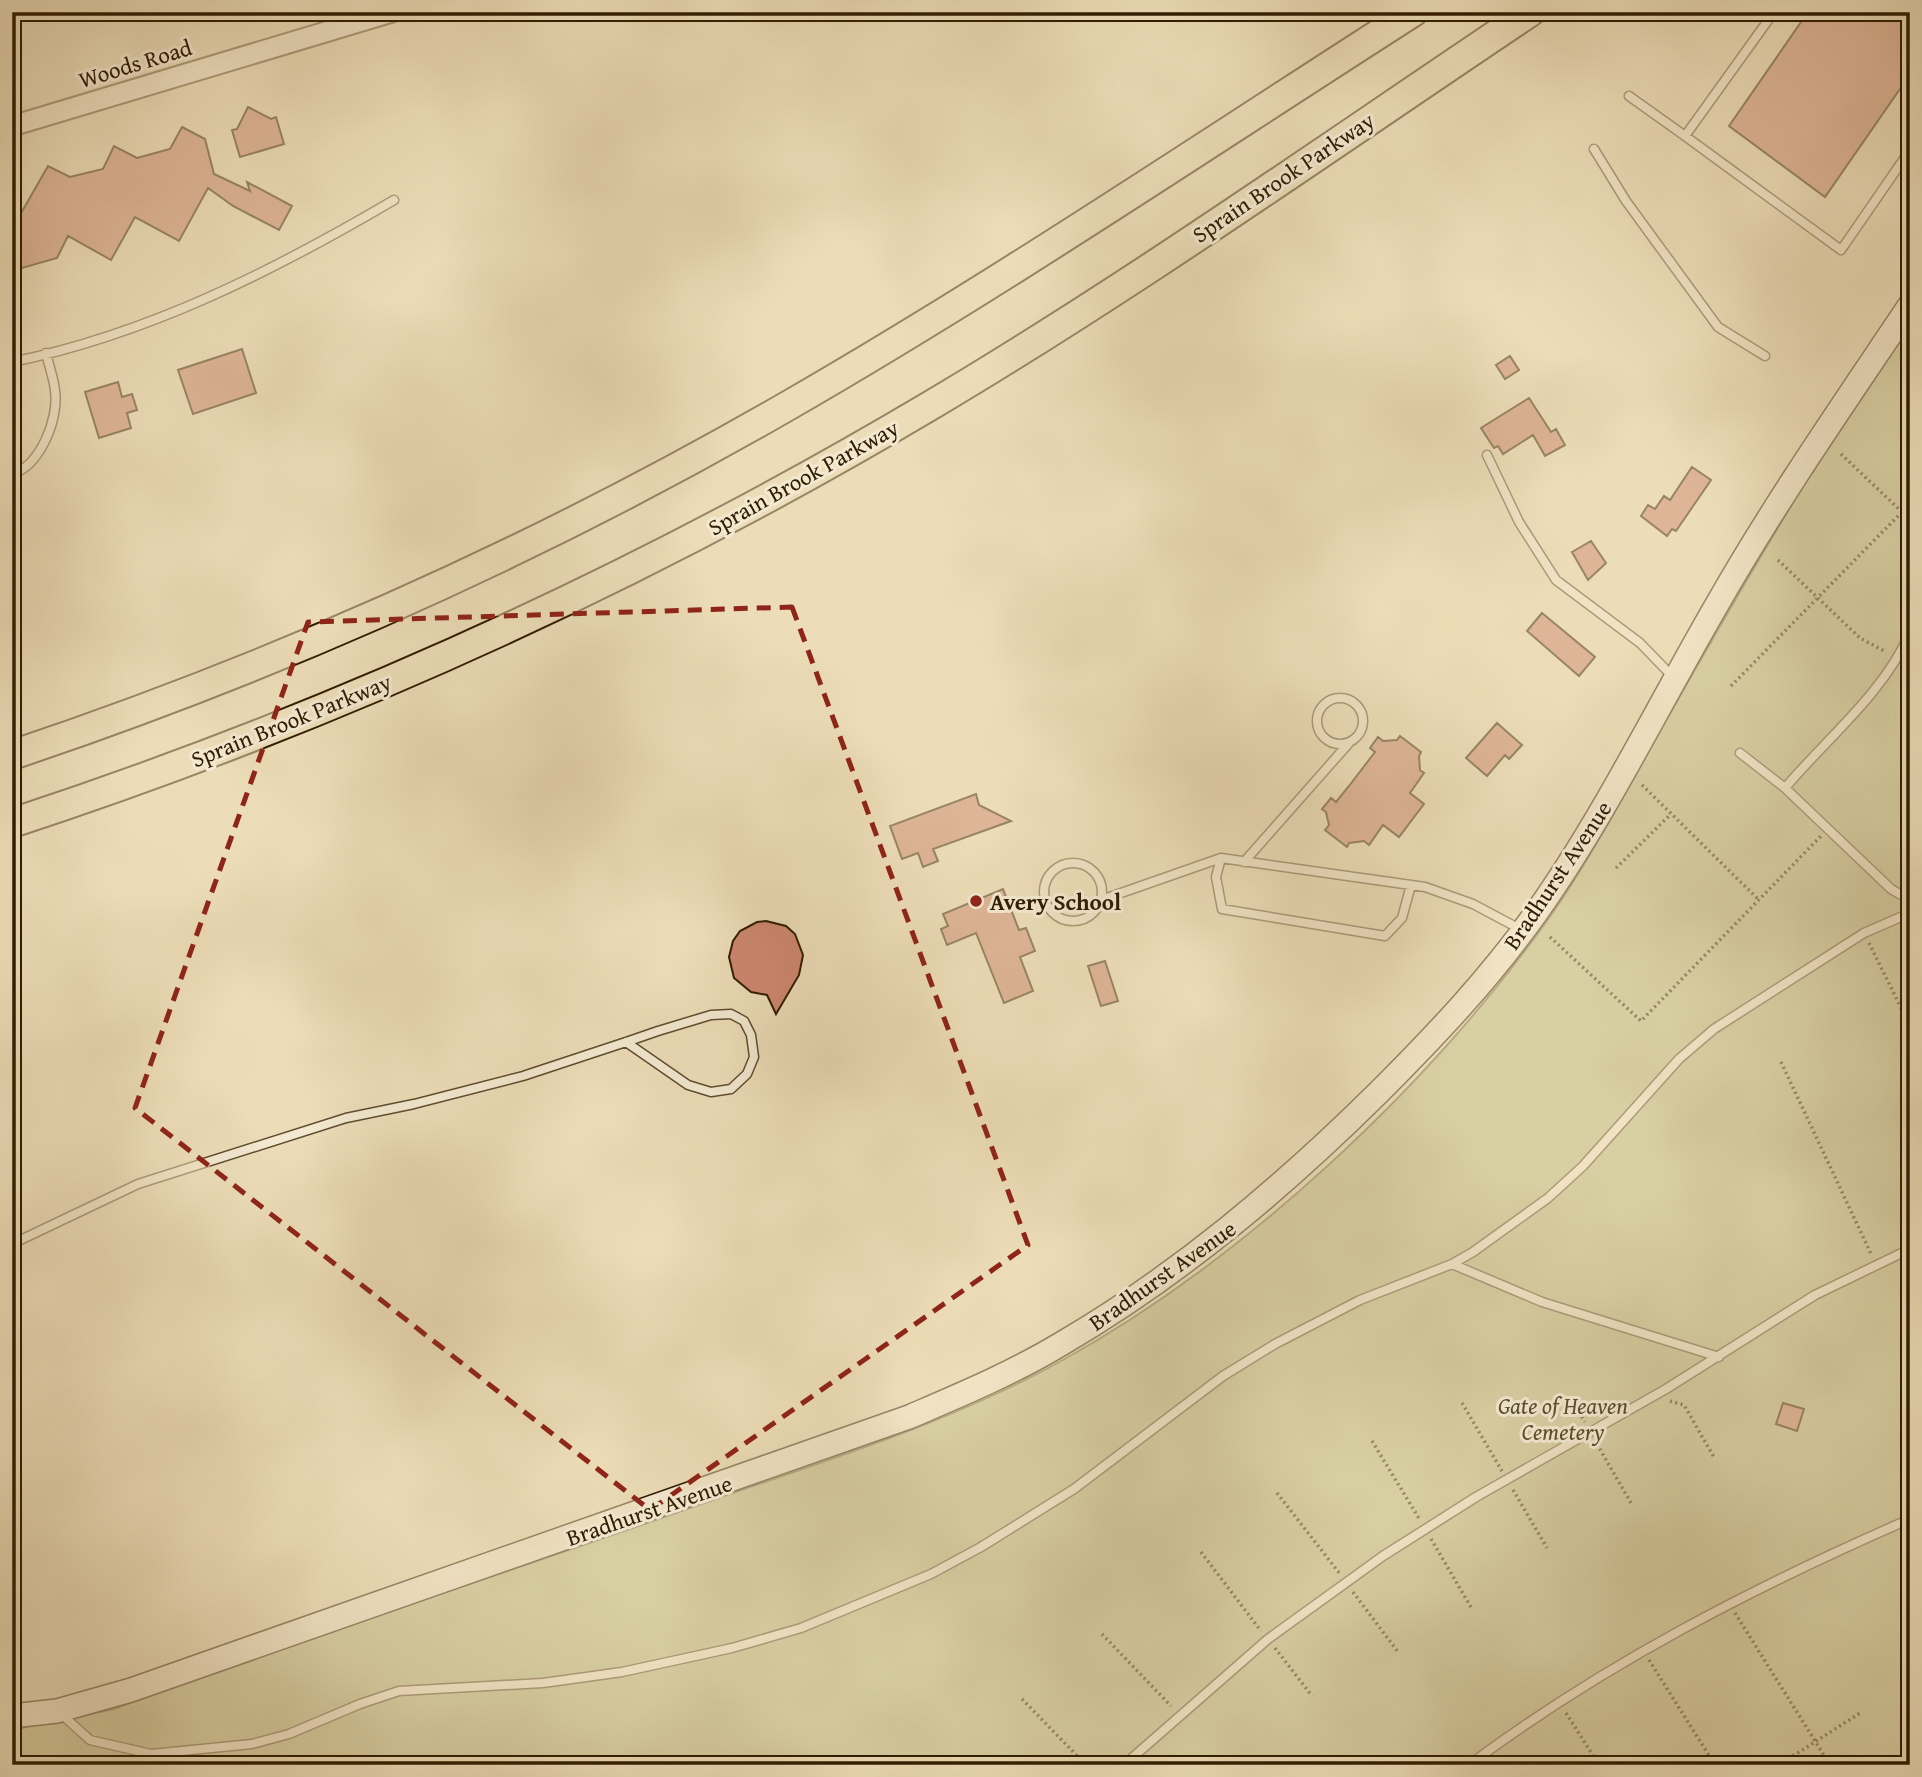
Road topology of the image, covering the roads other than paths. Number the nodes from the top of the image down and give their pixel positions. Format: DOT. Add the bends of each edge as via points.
graph roads {
  1 [pos="392,12"];
  2 [pos="1413,12"];
  3 [pos="1530,12"];
  4 [pos="1774,12"];
  5 [pos="1629,96"];
  6 [pos="12,126"];
  7 [pos="1685,136"];
  8 [pos="1594,149"];
  9 [pos="1910,150"];
  10 [pos="394,200"];
  11 [pos="1910,305"];
  12 [pos="46,353"];
  13 [pos="1765,356"];
  14 [pos="12,362"];
  15 [pos="1487,455"];
  16 [pos="12,474"];
  17 [pos="1910,634"];
  18 [pos="1675,680"];
  19 [pos="1349,743"];
  20 [pos="1741,753"];
  21 [pos="12,755"];
  22 [pos="1785,788"];
  23 [pos="12,823"];
  24 [pos="1222,858"];
  25 [pos="1244,862"];
  26 [pos="1411,885"];
  27 [pos="1101,900"];
  28 [pos="1910,900"];
  29 [pos="1910,912"];
  30 [pos="1522,931"];
  31 [pos="626,1042"];
  32 [pos="12,1244"];
  33 [pos="1910,1249"];
  34 [pos="1452,1264"];
  35 [pos="1719,1357"];
  36 [pos="1910,1519"];
  37 [pos="57,1711"];
  38 [pos="12,1716"];
  39 [pos="1124,1765"];
  40 [pos="1469,1765"];
  1 -- 6 [label="street, Woods Road"];
  2 -- 21 [label="highway" via="894,342 670,471 494,561 377,614 196,689"];
  3 -- 23 [label="highway, Sprain Brook Parkway" via="996,366 701,534 527,620 346,699 166,770"];
  4 -- 7 [label="lane"];
  5 -- 7 [label="lane"];
  7 -- 9 [label="lane" via="1841,250"];
  8 -- 13 [label="lane" via="1718,327"];
  10 -- 12 [label="lane" via="255,277 184,309"];
  11 -- 18 [label="main road, Bradhurst Avenue" via="1794,478"];
  12 -- 14 [label="lane"];
  12 -- 16 [label="lane" via="56,394 45,445 25,470"];
  15 -- 18 [label="lane" via="1519,522 1556,580 1640,643"];
  17 -- 22 [label="lane" via="1872,692"];
  18 -- 30 [label="main road, Bradhurst Avenue" via="1572,859"];
  19 -- 19 [label="lane" via="1360,733 1361,711 1344,697 1329,700 1318,711 1321,734 1333,743"];
  19 -- 25 [label="lane"];
  20 -- 22 [label="lane"];
  22 -- 28 [label="lane" via="1891,889"];
  24 -- 25 [label="lane"];
  24 -- 26 [label="lane" via="1216,877 1222,909 1385,936 1402,918"];
  24 -- 27 [label="lane"];
  25 -- 26 [label="lane"];
  26 -- 30 [label="lane" via="1473,904"];
  27 -- 27 [label="lane" via="1091,916 1064,921 1049,910 1044,883 1066,863 1086,866 1100,880"];
  29 -- 34 [label="lane" via="1864,933 1714,1029 1679,1059 1583,1166 1548,1198"];
  30 -- 37 [label="main road, Bradhurst Avenue" via="1447,1021 1288,1181 1141,1295 1059,1346 896,1422 131,1690"];
  31 -- 31 [label="lane" via="711,1015 731,1014 744,1021 754,1057 747,1074 731,1089 711,1092 688,1085"];
  31 -- 32 [label="lane" via="523,1076 346,1118 138,1184"];
  33 -- 35 [label="lane" via="1815,1295"];
  34 -- 35 [label="lane" via="1542,1302"];
  34 -- 37 [label="lane" via="1360,1300 1275,1343 1074,1489 981,1548 801,1628 622,1672 543,1683 399,1691 289,1734 203,1751 151,1754 90,1740"];
  35 -- 39 [label="lane" via="1468,1502 1373,1563 1268,1639"];
  36 -- 40 [label="lane" via="1644,1652 1559,1702"];
  37 -- 38 [label="main road, Bradhurst Avenue"];
}
